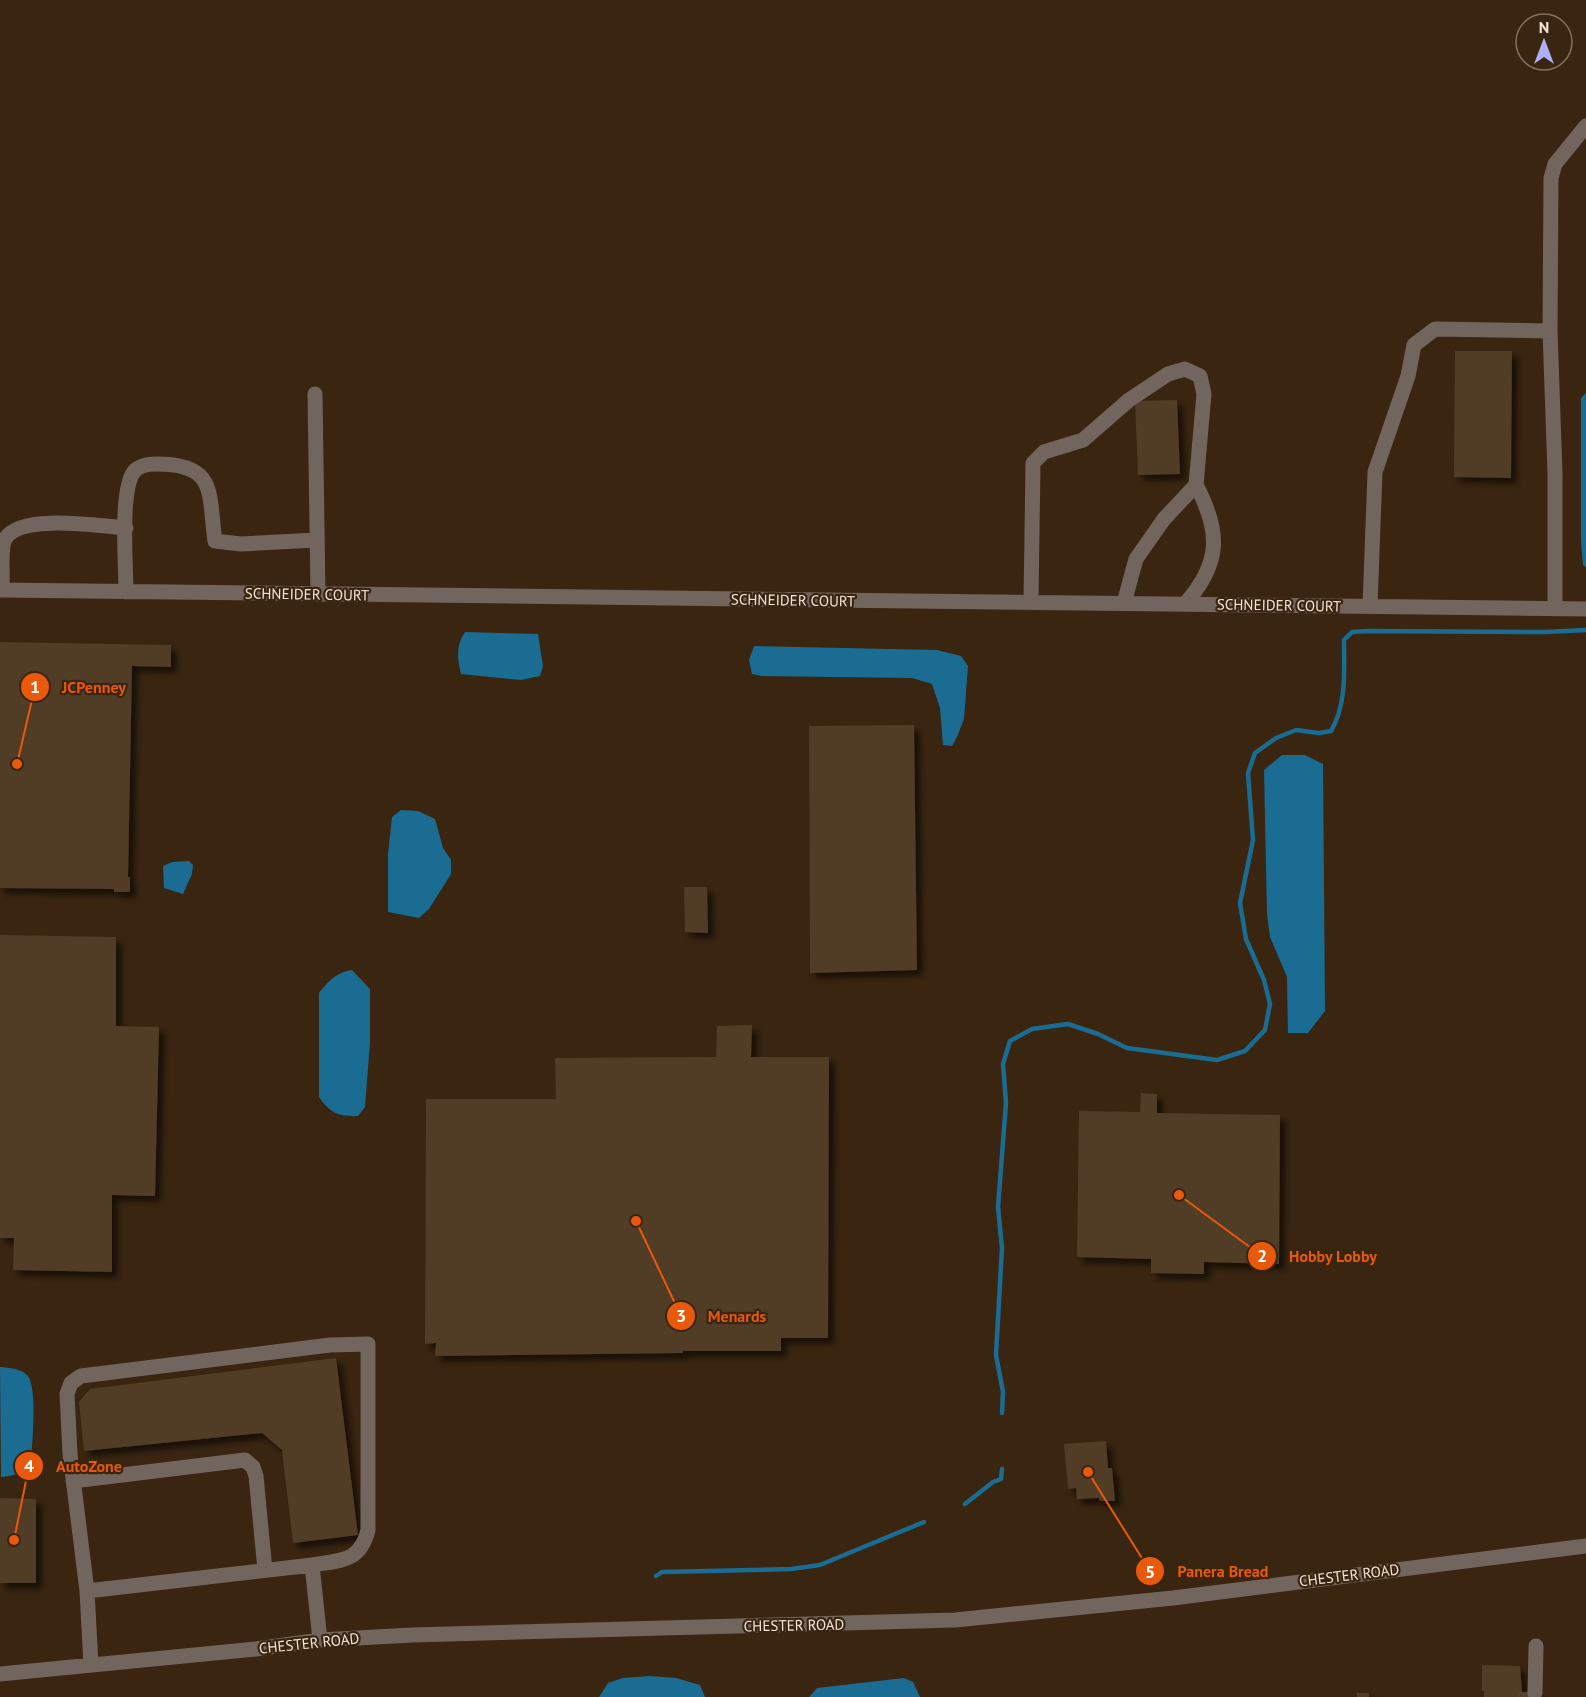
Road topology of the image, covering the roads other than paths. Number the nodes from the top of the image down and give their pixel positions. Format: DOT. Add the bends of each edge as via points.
graph roads {
  1 [pos="1586,126"];
  2 [pos="1550,331"];
  3 [pos="315,394"];
  4 [pos="1196,485"];
  5 [pos="126,528"];
  6 [pos="316,540"];
  7 [pos="1,590"];
  8 [pos="126,592"];
  9 [pos="318,594"];
  10 [pos="1031,602"];
  11 [pos="1124,603"];
  12 [pos="1185,604"];
  13 [pos="1370,606"];
  14 [pos="1555,608"];
  15 [pos="1586,609"];
  16 [pos="73,1481"];
  17 [pos="1586,1546"];
  18 [pos="312,1565"];
  19 [pos="265,1570"];
  20 [pos="87,1591"];
  21 [pos="320,1640"];
  22 [pos="1531,1647"];
  23 [pos="91,1665"];
  24 [pos="0,1674"];
  25 [pos="1530,1692"];
  1 -- 2 [label="street" via="1555,164 1551,178"];
  2 -- 13 [label="street" via="1436,330 1414,345 1408,376 1375,472"];
  2 -- 14 [label="street"];
  3 -- 6 [label="street"];
  4 -- 10 [label="street" via="1204,394 1200,376 1185,369 1168,374 1129,400 1083,440 1044,452 1033,464"];
  4 -- 11 [label="street" via="1164,519 1136,559"];
  4 -- 12 [label="street" via="1214,528 1213,548 1204,580"];
  5 -- 6 [label="street" via="126,495 133,473 140,466 167,464 184,466 199,474 208,485 215,541 241,544"];
  5 -- 7 [label="street" via="67,523 21,526 3,541"];
  5 -- 8 [label="street"];
  6 -- 9 [label="street"];
  7 -- 8 [label="street, SCHNEIDER COURT"];
  8 -- 9 [label="street, SCHNEIDER COURT"];
  9 -- 10 [label="street, SCHNEIDER COURT"];
  10 -- 11 [label="street, SCHNEIDER COURT"];
  11 -- 12 [label="street, SCHNEIDER COURT"];
  12 -- 13 [label="street, SCHNEIDER COURT"];
  13 -- 14 [label="street, SCHNEIDER COURT"];
  14 -- 15 [label="street, SCHNEIDER COURT"];
  16 -- 18 [label="street" via="67,1394 70,1383 81,1376 330,1345 368,1344 365,1543 350,1558"];
  16 -- 19 [label="street" via="245,1460 256,1476"];
  16 -- 20 [label="street"];
  17 -- 21 [label="street, CHESTER ROAD" via="1173,1598 955,1620"];
  18 -- 19 [label="street"];
  18 -- 21 [label="street"];
  19 -- 20 [label="street"];
  20 -- 23 [label="street"];
  21 -- 23 [label="street, CHESTER ROAD"];
  22 -- 25 [label="street"];
  23 -- 24 [label="street, CHESTER ROAD"];
}
